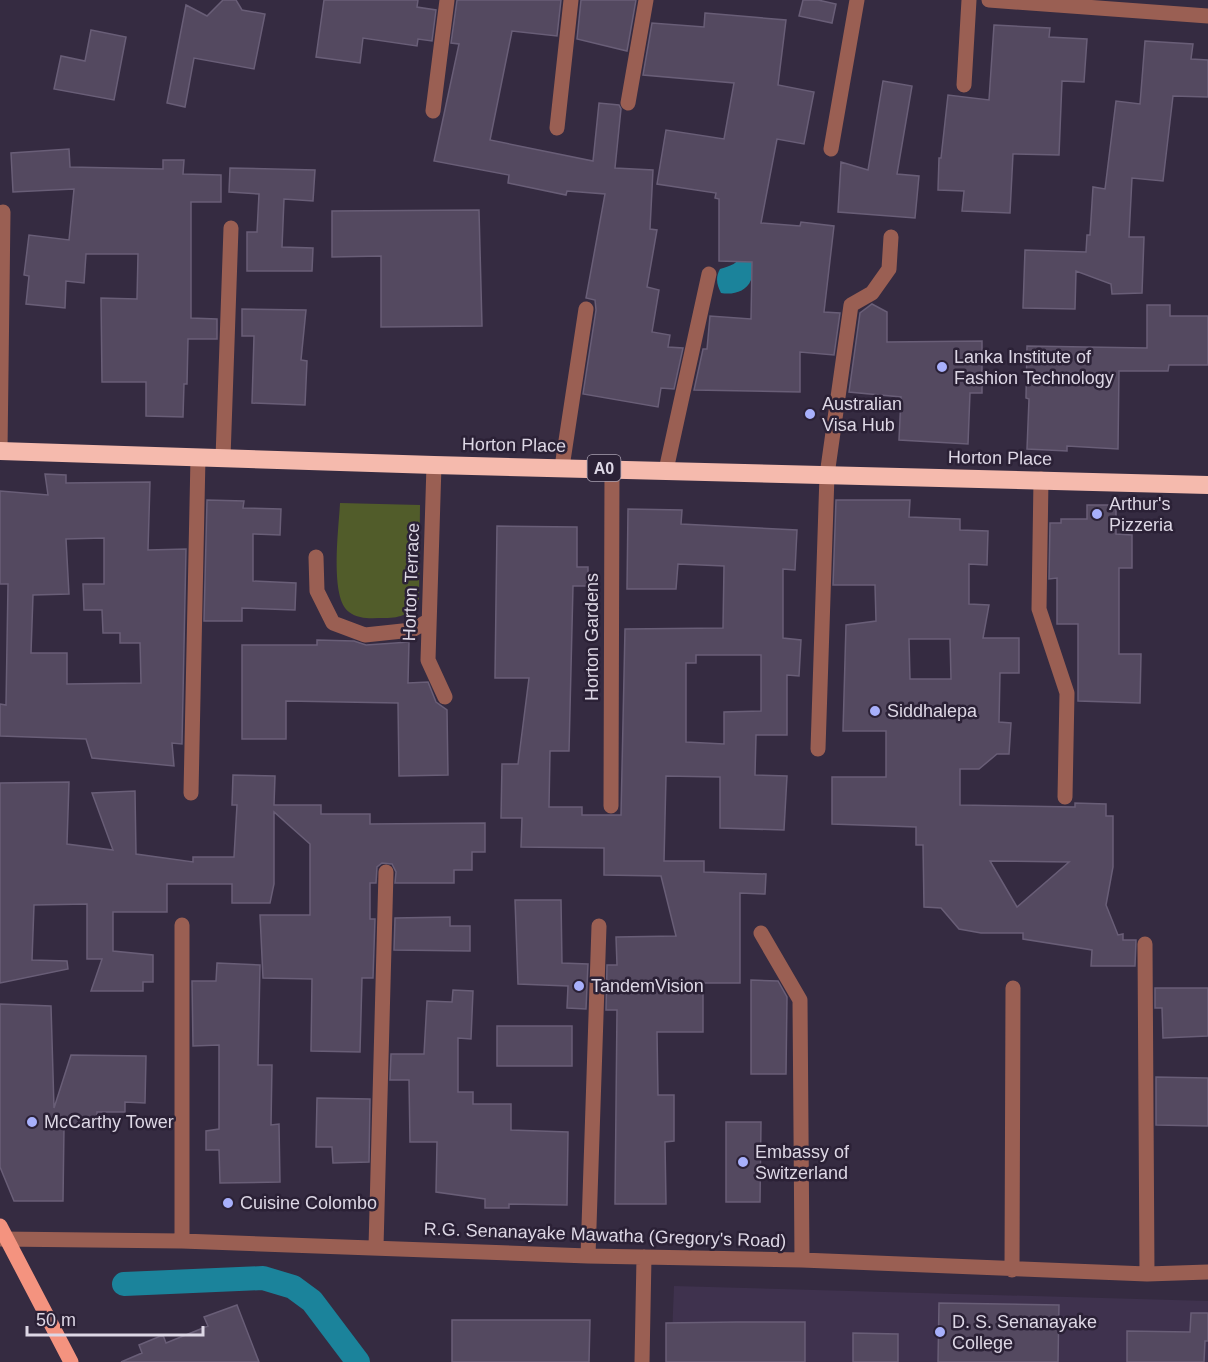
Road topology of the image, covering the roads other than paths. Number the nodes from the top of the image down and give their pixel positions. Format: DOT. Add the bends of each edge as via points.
graph roads {
  1 [pos="447,0"];
  2 [pos="571,0"];
  3 [pos="646,0"];
  4 [pos="857,0"];
  5 [pos="969,0"];
  6 [pos="989,0"];
  7 [pos="1103,4"];
  8 [pos="1208,16"];
  9 [pos="964,85"];
  10 [pos="628,103"];
  11 [pos="433,111"];
  12 [pos="557,128"];
  13 [pos="831,149"];
  14 [pos="3,212"];
  15 [pos="231,228"];
  16 [pos="891,237"];
  17 [pos="709,274"];
  18 [pos="586,309"];
  19 [pos="0,451"];
  20 [pos="198,457"];
  21 [pos="223,458"];
  22 [pos="434,465"];
  23 [pos="562,467"];
  24 [pos="612,468"];
  25 [pos="666,470"];
  26 [pos="827,475"];
  27 [pos="1041,479"];
  28 [pos="1208,485"];
  29 [pos="316,557"];
  30 [pos="428,621"];
  31 [pos="445,697"];
  32 [pos="818,749"];
  33 [pos="191,793"];
  34 [pos="1065,797"];
  35 [pos="611,806"];
  36 [pos="386,872"];
  37 [pos="182,925"];
  38 [pos="599,926"];
  39 [pos="761,933"];
  40 [pos="1145,944"];
  41 [pos="1013,988"];
  42 [pos="2,1234"];
  43 [pos="182,1241"];
  44 [pos="376,1247"];
  45 [pos="588,1256"];
  46 [pos="644,1257"];
  47 [pos="802,1260"];
  48 [pos="1012,1269"];
  49 [pos="1208,1272"];
  50 [pos="1147,1274"];
  51 [pos="71,1362"];
  52 [pos="642,1362"];
  1 -- 11 [label="street"];
  2 -- 12 [label="street"];
  3 -- 10 [label="street"];
  4 -- 13 [label="street"];
  5 -- 9 [label="street"];
  6 -- 7 [label="street"];
  7 -- 8 [label="street"];
  14 -- 19 [label="street"];
  15 -- 21 [label="street"];
  16 -- 26 [label="street" via="889,268 872,293 851,305"];
  17 -- 25 [label="street"];
  18 -- 23 [label="street"];
  19 -- 20 [label="highway, Horton Place / A0"];
  20 -- 21 [label="highway, Horton Place / A0"];
  20 -- 33 [label="street"];
  21 -- 22 [label="highway, Horton Place / A0"];
  22 -- 23 [label="highway, Horton Place / A0"];
  22 -- 30 [label="street, Horton Terrace"];
  23 -- 24 [label="highway, Horton Place / A0"];
  24 -- 25 [label="highway, Horton Place / A0"];
  24 -- 35 [label="street, Horton Gardens"];
  25 -- 26 [label="highway, Horton Place / A0"];
  26 -- 27 [label="highway, Horton Place / A0"];
  26 -- 32 [label="street"];
  27 -- 28 [label="highway, Horton Place / A0"];
  27 -- 34 [label="street" via="1039,609 1067,693"];
  29 -- 30 [label="street" via="317,591 333,622 365,635 412,630"];
  30 -- 31 [label="street, Horton Terrace" via="428,660"];
  36 -- 44 [label="street"];
  37 -- 43 [label="street"];
  38 -- 45 [label="street"];
  39 -- 47 [label="street" via="800,999"];
  40 -- 50 [label="street"];
  41 -- 48 [label="street"];
  42 -- 43 [label="street, R.G. Senanayake Mawatha (Gregory's Road)"];
  42 -- 51 [label="main road"];
  43 -- 44 [label="street, R.G. Senanayake Mawatha (Gregory's Road)"];
  44 -- 45 [label="street, R.G. Senanayake Mawatha (Gregory's Road)"];
  45 -- 46 [label="street, R.G. Senanayake Mawatha (Gregory's Road)"];
  46 -- 47 [label="street, R.G. Senanayake Mawatha (Gregory's Road)"];
  46 -- 52 [label="street"];
  47 -- 48 [label="street, R.G. Senanayake Mawatha (Gregory's Road)"];
  48 -- 50 [label="street, R.G. Senanayake Mawatha (Gregory's Road)"];
  49 -- 50 [label="street, R.G. Senanayake Mawatha (Gregory's Road)"];
}
